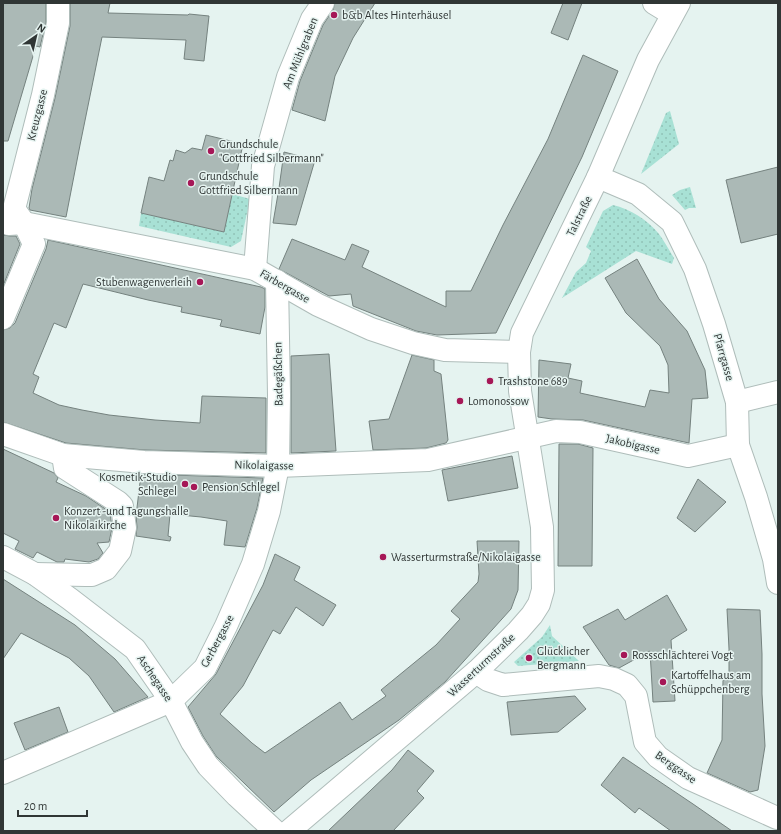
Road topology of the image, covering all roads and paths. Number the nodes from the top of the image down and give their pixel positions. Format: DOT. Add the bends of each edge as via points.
graph roads {
  1 [pos="58,3"];
  2 [pos="323,3"];
  3 [pos="654,3"];
  4 [pos="675,9"];
  5 [pos="598,177"];
  6 [pos="13,222"];
  7 [pos="255,269"];
  8 [pos="277,281"];
  9 [pos="3,318"];
  10 [pos="519,352"];
  11 [pos="778,392"];
  12 [pos="737,402"];
  13 [pos="3,434"];
  14 [pos="526,437"];
  15 [pos="738,444"];
  16 [pos="63,455"];
  17 [pos="278,466"];
  18 [pos="3,557"];
  19 [pos="35,574"];
  20 [pos="778,583"];
  21 [pos="476,672"];
  22 [pos="171,701"];
  23 [pos="3,773"];
  24 [pos="776,818"];
  25 [pos="275,831"];
  26 [pos="289,831"];
  1 -- 6 [label="street, Kreuzgasse" via="58,23"];
  2 -- 7 [label="street, Am Mühlgraben" via="312,19 288,77 263,166"];
  3 -- 4 [label="street"];
  4 -- 5 [label="street, Talstraße" via="648,60"];
  5 -- 10 [label="street, Talstraße" via="522,333"];
  5 -- 12 [label="street, Pfarrgasse" via="638,194 672,222 695,268"];
  6 -- 7 [label="street, Färbergasse"];
  6 -- 9 [label="street, Kreuzgasse" via="34,244"];
  7 -- 8 [label="street, Färbergasse"];
  8 -- 10 [label="street, Färbergasse" via="318,305 371,329 414,343 445,350"];
  8 -- 17 [label="street, Badegäßchen"];
  10 -- 14 [label="street, Talstraße" via="520,391"];
  11 -- 12 [label="street"];
  12 -- 15 [label="street, Pfarrgasse"];
  13 -- 16 [label="street, Nikolaigasse"];
  14 -- 15 [label="street, Jakobigasse" via="556,431 580,432 688,456"];
  14 -- 17 [label="street, Nikolaigasse" via="428,460"];
  14 -- 21 [label="street, Wasserturmstraße" via="542,527 543,590 532,615"];
  15 -- 20 [label="street, Pfarrgasse" via="774,559"];
  16 -- 17 [label="street, Nikolaigasse" via="144,462"];
  16 -- 19 [label="street" via="65,468 122,506 125,528 121,547 106,569 92,575"];
  17 -- 22 [label="street, Gerbergasse" via="269,511 255,559 226,626 205,668"];
  18 -- 19 [label="street, Aschegasse"];
  19 -- 22 [label="street, Aschegasse" via="135,649"];
  21 -- 24 [label="street, Berggasse" via="488,680 503,685 599,676 614,678 627,685 636,696 645,742 658,757 688,778"];
  21 -- 26 [label="street, Wasserturmstraße"];
  22 -- 23 [label="street, Gerbergasse"];
  22 -- 25 [label="street, Aschegasse" via="192,742 208,766"];
}
